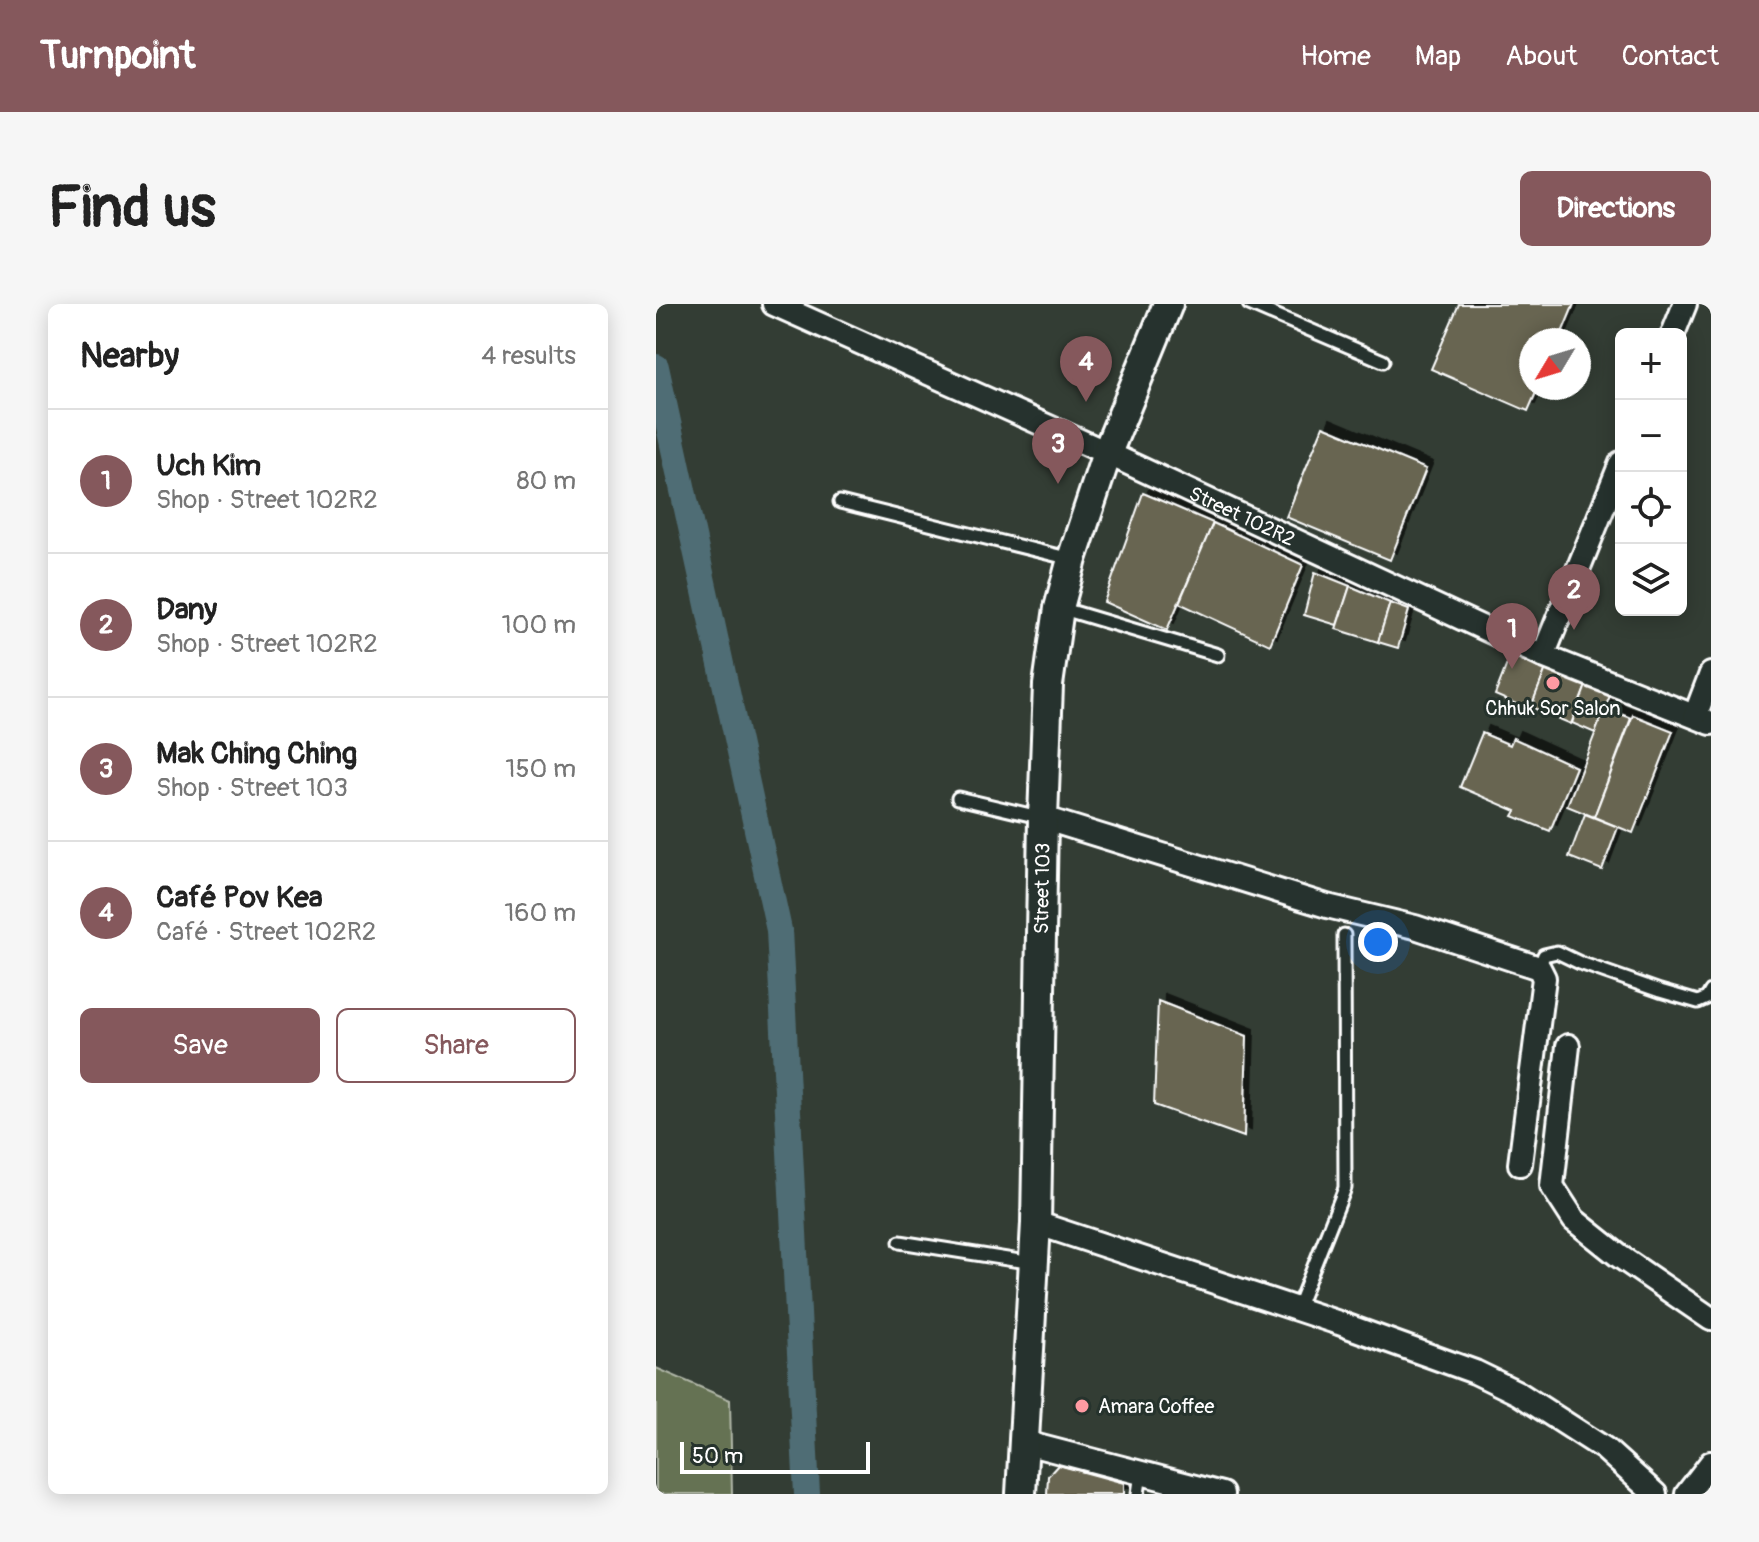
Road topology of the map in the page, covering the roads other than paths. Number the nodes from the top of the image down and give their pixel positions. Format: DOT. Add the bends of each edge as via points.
graph roads {
  1 [pos="774,304"];
  2 [pos="1168,304"];
  3 [pos="1249,304"];
  4 [pos="1685,304"];
  5 [pos="1675,328"];
  6 [pos="1383,361"];
  7 [pos="1107,453"];
  8 [pos="1617,472"];
  9 [pos="840,502"];
  10 [pos="1072,559"];
  11 [pos="1059,608"];
  12 [pos="1218,655"];
  13 [pos="1543,656"];
  14 [pos="1711,674"];
  15 [pos="1703,719"];
  16 [pos="958,798"];
  17 [pos="1043,818"];
  18 [pos="1344,935"];
  19 [pos="1539,968"];
  20 [pos="1711,991"];
  21 [pos="1568,1046"];
  22 [pos="1520,1164"];
  23 [pos="1036,1223"];
  24 [pos="900,1242"];
  25 [pos="1034,1264"];
  26 [pos="1297,1309"];
  27 [pos="1711,1319"];
  28 [pos="1022,1442"];
  29 [pos="1711,1463"];
  30 [pos="1140,1483"];
  31 [pos="1021,1494"];
  32 [pos="1222,1494"];
  33 [pos="1655,1494"];
  34 [pos="1687,1494"];
  1 -- 7 [label="street, Street 102R2"];
  2 -- 7 [label="street, Street 103"];
  3 -- 6 [label="lane"];
  4 -- 5 [label="street"];
  7 -- 10 [label="street, Street 103"];
  7 -- 13 [label="street, Street 102R2"];
  8 -- 13 [label="street"];
  9 -- 10 [label="lane"];
  10 -- 11 [label="street, Street 103"];
  11 -- 12 [label="lane"];
  11 -- 17 [label="street, Street 103" via="1048,685"];
  13 -- 15 [label="street, Street 102R2"];
  14 -- 15 [label="street"];
  16 -- 17 [label="lane"];
  17 -- 19 [label="street"];
  17 -- 23 [label="street, Street 103"];
  18 -- 26 [label="lane" via="1345,1188"];
  19 -- 20 [label="lane" via="1544,955 1557,952 1698,1002"];
  19 -- 22 [label="street" via="1544,978"];
  21 -- 27 [label="street" via="1552,1186 1574,1220"];
  23 -- 25 [label="street, Street 103"];
  23 -- 26 [label="street"];
  24 -- 25 [label="lane"];
  25 -- 28 [label="street, Street 103"];
  26 -- 33 [label="street" via="1475,1372 1518,1393 1605,1449"];
  28 -- 30 [label="street"];
  28 -- 31 [label="street, Street 103"];
  29 -- 34 [label="street"];
  30 -- 32 [label="street"];
}
